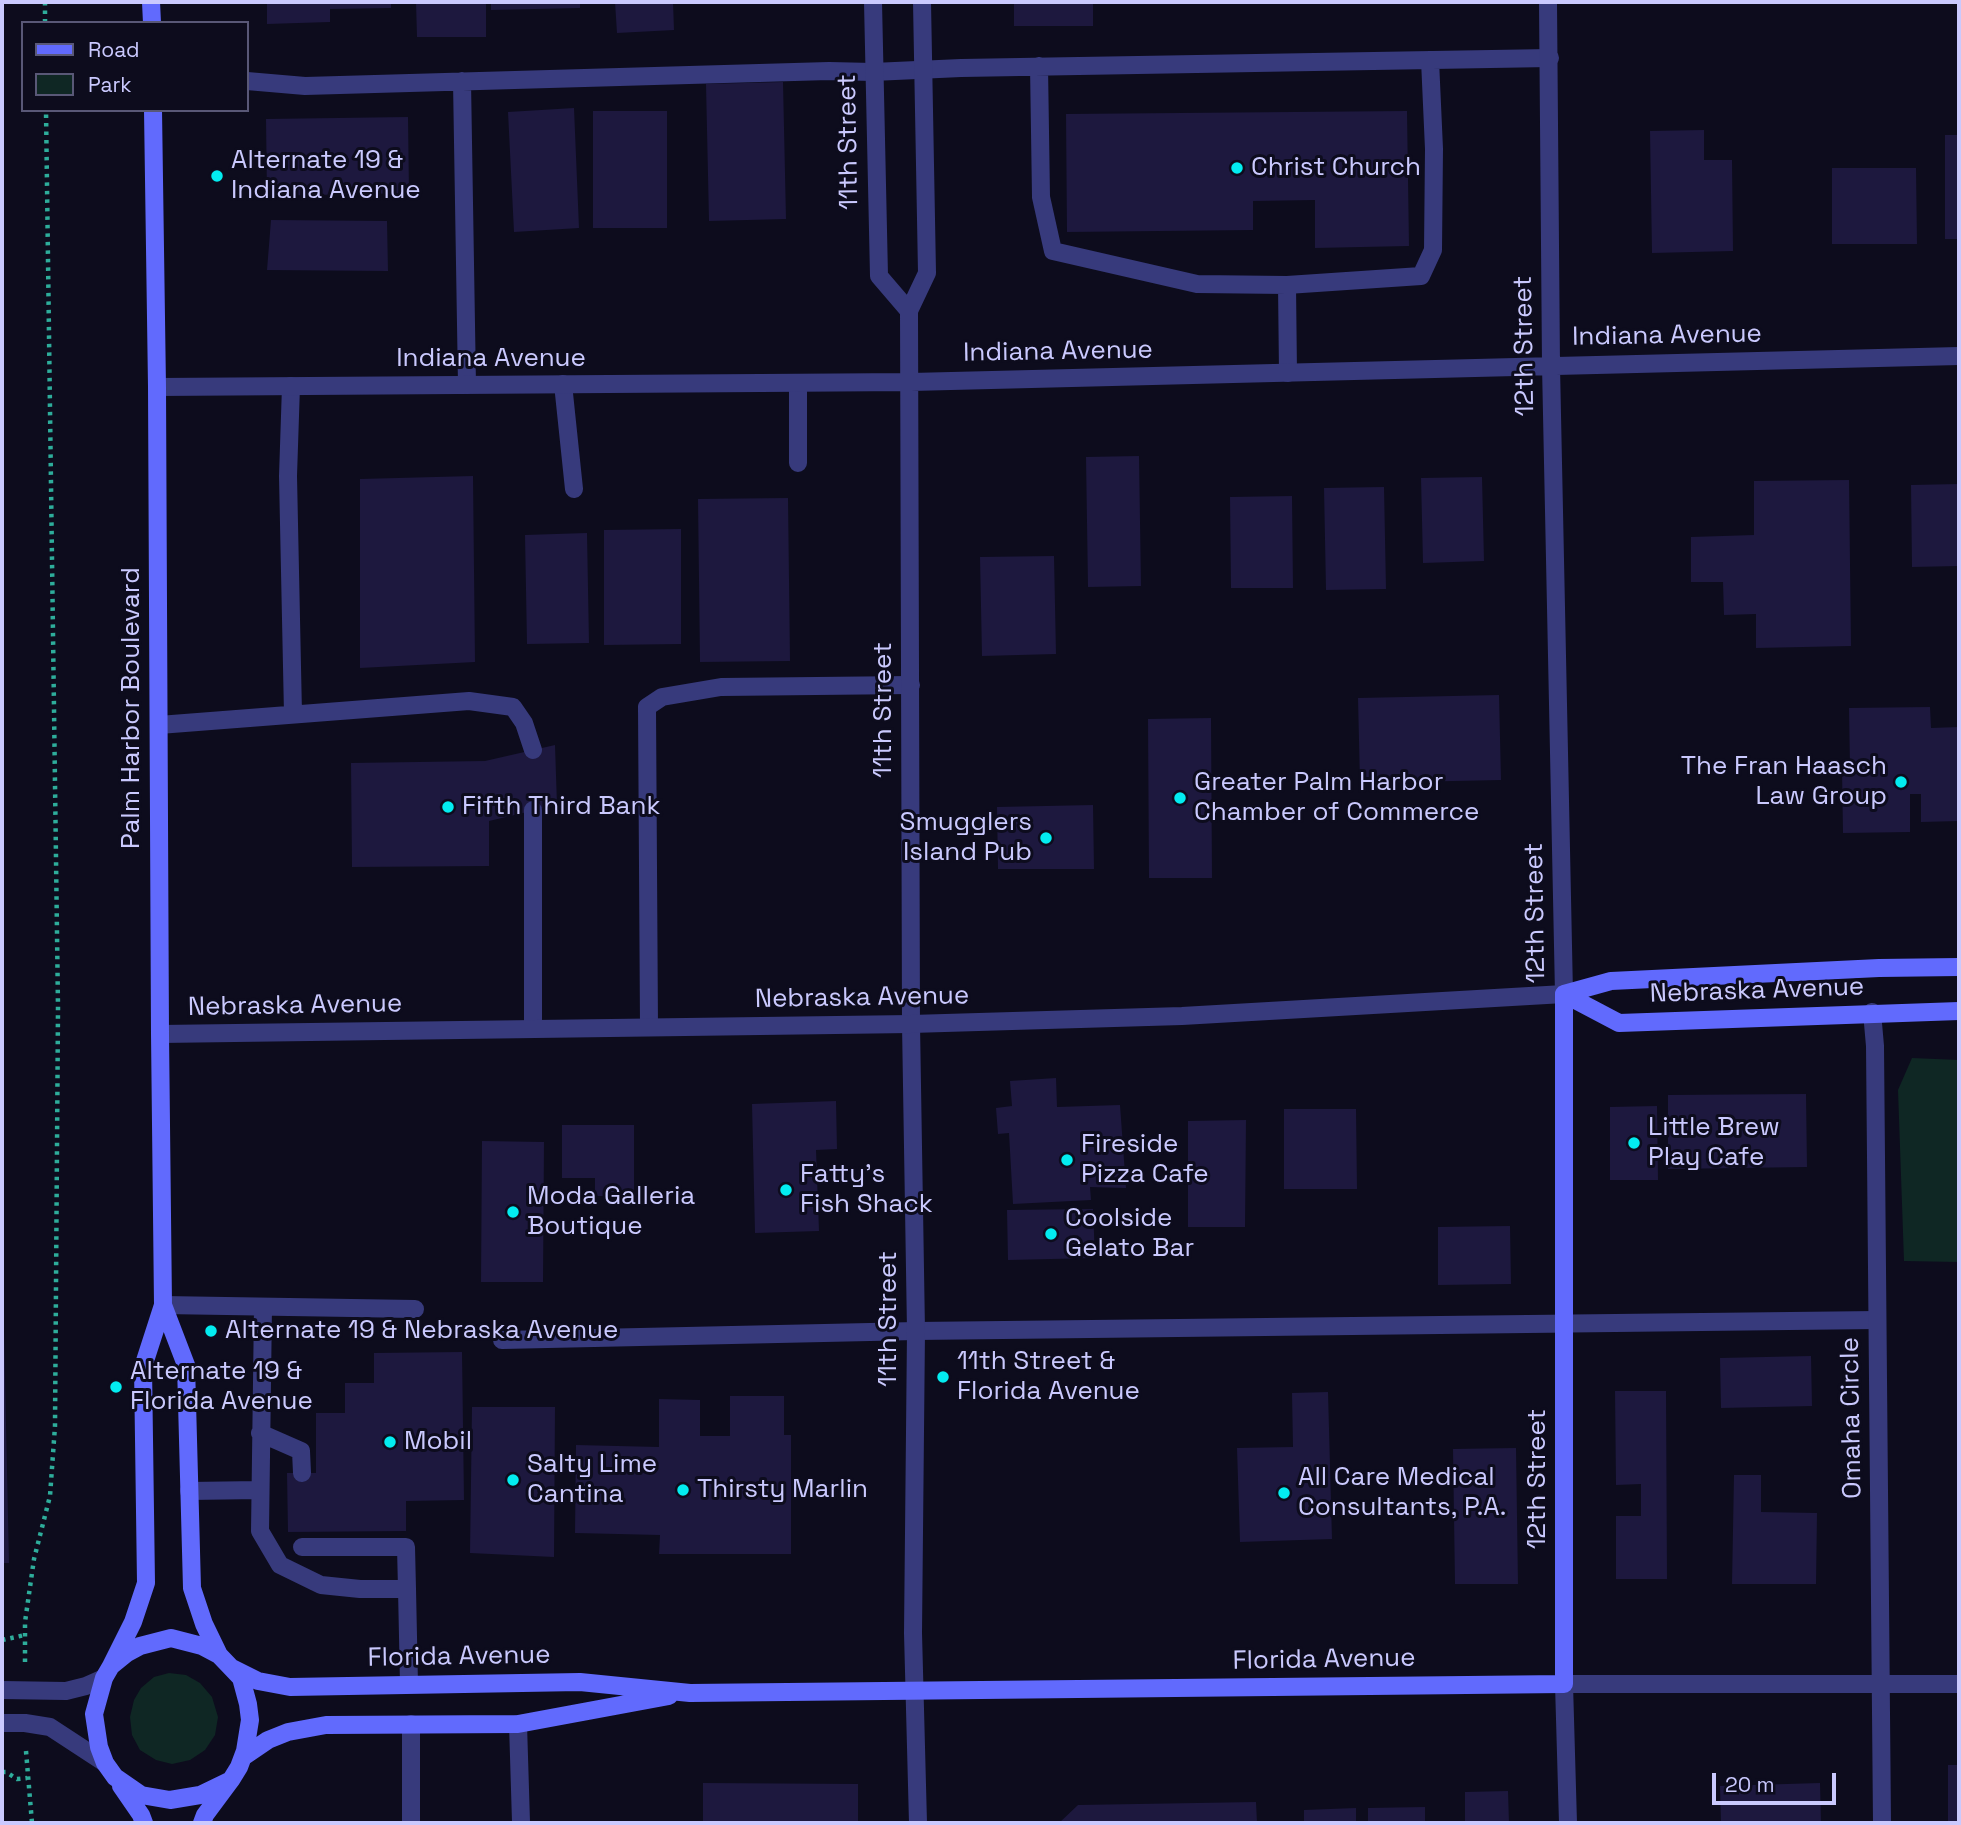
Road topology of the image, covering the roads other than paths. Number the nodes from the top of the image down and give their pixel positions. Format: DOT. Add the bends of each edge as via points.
graph roads {
  1 [pos="151,2"];
  2 [pos="873,2"];
  3 [pos="922,2"];
  4 [pos="1548,2"];
  5 [pos="152,21"];
  6 [pos="1550,58"];
  7 [pos="1430,60"];
  8 [pos="1039,66"];
  9 [pos="922,70"];
  10 [pos="873,72"];
  11 [pos="248,81"];
  12 [pos="462,81"];
  13 [pos="153,112"];
  14 [pos="1287,285"];
  15 [pos="909,311"];
  16 [pos="1959,356"];
  17 [pos="1551,366"];
  18 [pos="1288,373"];
  19 [pos="911,382"];
  20 [pos="798,383"];
  21 [pos="563,384"];
  22 [pos="467,385"];
  23 [pos="291,386"];
  24 [pos="157,387"];
  25 [pos="798,463"];
  26 [pos="574,489"];
  27 [pos="911,685"];
  28 [pos="293,714"];
  29 [pos="159,725"];
  30 [pos="533,750"];
  31 [pos="533,810"];
  32 [pos="1959,967"];
  33 [pos="1564,994"];
  34 [pos="1959,1011"];
  35 [pos="1872,1012"];
  36 [pos="911,1024"];
  37 [pos="649,1027"];
  38 [pos="533,1029"];
  39 [pos="160,1034"];
  40 [pos="163,1305"];
  41 [pos="262,1307"];
  42 [pos="415,1309"];
  43 [pos="1877,1320"];
  44 [pos="1564,1323"];
  45 [pos="916,1331"];
  46 [pos="502,1340"];
  47 [pos="260,1433"];
  48 [pos="302,1473"];
  49 [pos="260,1490"];
  50 [pos="188,1491"];
  51 [pos="302,1577"];
  52 [pos="407,1588"];
  53 [pos="225,1662"];
  54 [pos="108,1672"];
  55 [pos="409,1684"];
  56 [pos="1564,1684"];
  57 [pos="1880,1684"];
  58 [pos="1959,1684"];
  59 [pos="2,1690"];
  60 [pos="915,1691"];
  61 [pos="690,1693"];
  62 [pos="2,1723"];
  63 [pos="411,1724"];
  64 [pos="518,1724"];
  65 [pos="243,1757"];
  66 [pos="110,1770"];
  67 [pos="231,1780"];
  68 [pos="521,1822"];
  69 [pos="144,1823"];
  70 [pos="202,1823"];
  71 [pos="411,1823"];
  72 [pos="918,1823"];
  73 [pos="1568,1823"];
  74 [pos="1882,1823"];
  1 -- 5 [label="main road"];
  2 -- 10 [label="street, 11th Street"];
  3 -- 9 [label="street, 11th Street"];
  4 -- 6 [label="street, 12th Street"];
  6 -- 7 [label="street"];
  6 -- 17 [label="street, 12th Street"];
  7 -- 8 [label="street"];
  7 -- 14 [label="street" via="1433,250 1421,276"];
  8 -- 9 [label="street"];
  8 -- 14 [label="street" via="1041,197 1053,251 1197,284"];
  9 -- 10 [label="street"];
  9 -- 15 [label="street, 11th Street" via="927,273"];
  10 -- 12 [label="street"];
  10 -- 15 [label="street, 11th Street" via="879,276"];
  11 -- 12 [label="street" via="305,86"];
  12 -- 22 [label="street"];
  13 -- 24 [label="main road, Palm Harbor Boulevard"];
  14 -- 18 [label="street"];
  15 -- 19 [label="street, 11th Street"];
  16 -- 17 [label="street, Indiana Avenue"];
  17 -- 18 [label="street, Indiana Avenue"];
  17 -- 33 [label="street, 12th Street"];
  18 -- 19 [label="street, Indiana Avenue"];
  19 -- 20 [label="street, Indiana Avenue"];
  19 -- 27 [label="street, 11th Street"];
  20 -- 21 [label="street, Indiana Avenue"];
  20 -- 25 [label="street"];
  21 -- 22 [label="street, Indiana Avenue"];
  21 -- 26 [label="street"];
  22 -- 23 [label="street, Indiana Avenue"];
  23 -- 24 [label="street, Indiana Avenue"];
  23 -- 28 [label="street" via="288,476"];
  24 -- 29 [label="main road, Palm Harbor Boulevard"];
  27 -- 36 [label="street, 11th Street"];
  27 -- 37 [label="street" via="721,687 662,697 646,707"];
  28 -- 29 [label="street"];
  28 -- 30 [label="street" via="469,701 513,707"];
  29 -- 39 [label="main road, Palm Harbor Boulevard"];
  31 -- 38 [label="street"];
  32 -- 33 [label="main road, Nebraska Avenue" via="1611,981"];
  33 -- 35 [label="main road, Nebraska Avenue" via="1619,1023"];
  33 -- 36 [label="street, Nebraska Avenue" via="1181,1016"];
  33 -- 44 [label="main road, 12th Street"];
  34 -- 35 [label="main road, Nebraska Avenue"];
  35 -- 43 [label="street, Omaha Circle"];
  36 -- 37 [label="street, Nebraska Avenue"];
  36 -- 45 [label="street, 11th Street"];
  37 -- 38 [label="street, Nebraska Avenue"];
  38 -- 39 [label="street, Nebraska Avenue"];
  39 -- 40 [label="main road, Palm Harbor Boulevard"];
  40 -- 41 [label="street"];
  40 -- 50 [label="main road, Palm Harbor Boulevard" via="186,1365"];
  40 -- 54 [label="main road, Palm Harbor Boulevard" via="143,1367 146,1583"];
  41 -- 42 [label="street"];
  41 -- 47 [label="street"];
  43 -- 44 [label="street"];
  43 -- 57 [label="street, Omaha Circle"];
  44 -- 45 [label="street"];
  44 -- 56 [label="main road, 12th Street"];
  45 -- 46 [label="street"];
  45 -- 60 [label="street, 11th Street"];
  47 -- 48 [label="street" via="301,1451"];
  47 -- 49 [label="street"];
  49 -- 50 [label="street"];
  49 -- 51 [label="street" via="260,1531 280,1565"];
  50 -- 53 [label="main road, Palm Harbor Boulevard" via="192,1588 204,1624"];
  51 -- 52 [label="street" via="321,1585"];
  51 -- 52 [label="street" via="302,1540 406,1546"];
  52 -- 55 [label="street"];
  53 -- 54 [label="main road" via="202,1646 171,1638 127,1653"];
  53 -- 55 [label="main road, Florida Avenue" via="258,1681 290,1687"];
  53 -- 65 [label="main road" via="240,1678 248,1704"];
  54 -- 59 [label="street" via="86,1686 66,1690"];
  54 -- 66 [label="main road" via="94,1714 99,1747"];
  55 -- 61 [label="main road, Florida Avenue" via="580,1682"];
  56 -- 57 [label="street, Florida Avenue"];
  56 -- 60 [label="main road, Florida Avenue"];
  56 -- 73 [label="street, 12th Street"];
  57 -- 58 [label="street, Florida Avenue"];
  57 -- 74 [label="street, Omaha Circle"];
  60 -- 61 [label="main road, Florida Avenue"];
  60 -- 72 [label="street, 11th Street"];
  61 -- 64 [label="main road, Florida Avenue"];
  62 -- 66 [label="street" via="50,1727"];
  63 -- 64 [label="main road, Florida Avenue"];
  63 -- 65 [label="main road, Florida Avenue" via="326,1725 288,1732"];
  63 -- 71 [label="street"];
  64 -- 68 [label="street"];
  65 -- 67 [label="main road"];
  66 -- 67 [label="main road" via="141,1795 170,1800 200,1795"];
  66 -- 69 [label="main road"];
  67 -- 70 [label="main road"];
}
